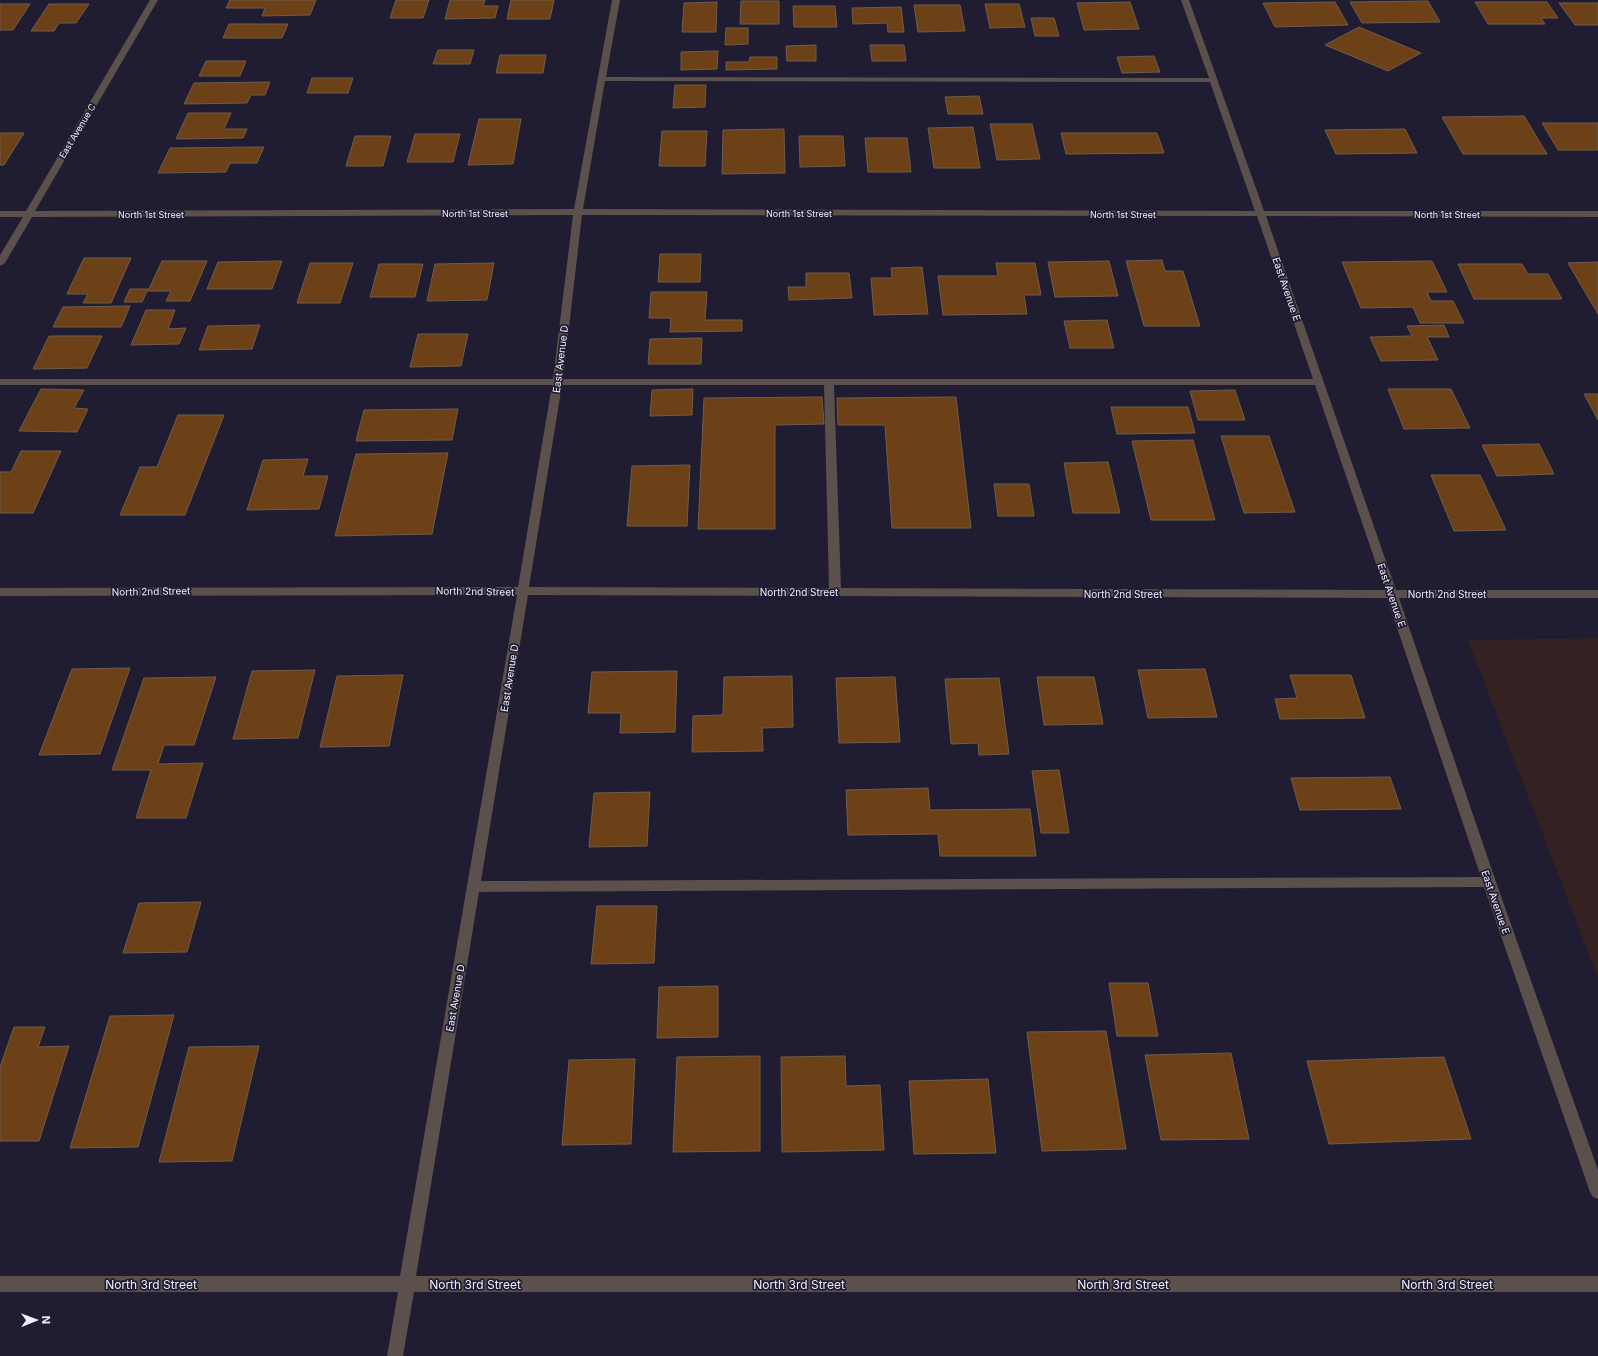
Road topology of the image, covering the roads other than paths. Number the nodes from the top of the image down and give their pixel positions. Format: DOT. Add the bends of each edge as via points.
graph roads {
  1 [pos="154,0"];
  2 [pos="616,0"];
  3 [pos="1185,0"];
  4 [pos="603,79"];
  5 [pos="1213,80"];
  6 [pos="578,212"];
  7 [pos="0,214"];
  8 [pos="28,214"];
  9 [pos="1261,214"];
  10 [pos="1598,214"];
  11 [pos="0,263"];
  12 [pos="558,381"];
  13 [pos="0,382"];
  14 [pos="829,382"];
  15 [pos="1318,382"];
  16 [pos="0,592"];
  17 [pos="523,592"];
  18 [pos="835,593"];
  19 [pos="1392,594"];
  20 [pos="1598,594"];
  21 [pos="1489,882"];
  22 [pos="474,887"];
  23 [pos="1598,1192"];
  24 [pos="0,1284"];
  25 [pos="407,1284"];
  26 [pos="1598,1284"];
  27 [pos="395,1356"];
  1 -- 8 [label="street, East Avenue C"];
  2 -- 4 [label="street, East Avenue D"];
  3 -- 5 [label="street, East Avenue E"];
  4 -- 5 [label="street"];
  4 -- 6 [label="street, East Avenue D"];
  5 -- 9 [label="street, East Avenue E"];
  6 -- 8 [label="street, North 1st Street"];
  6 -- 9 [label="street, North 1st Street"];
  6 -- 12 [label="street, East Avenue D"];
  7 -- 8 [label="street, North 1st Street"];
  8 -- 11 [label="street, East Avenue C"];
  9 -- 10 [label="street, North 1st Street"];
  9 -- 15 [label="street, East Avenue E"];
  12 -- 13 [label="street"];
  12 -- 14 [label="street"];
  12 -- 17 [label="street, East Avenue D"];
  14 -- 15 [label="street"];
  14 -- 18 [label="street"];
  15 -- 19 [label="street, East Avenue E"];
  16 -- 17 [label="street, North 2nd Street" via="271,589"];
  17 -- 18 [label="street, North 2nd Street"];
  17 -- 22 [label="street, East Avenue D"];
  18 -- 19 [label="street, North 2nd Street"];
  19 -- 20 [label="street, North 2nd Street"];
  19 -- 21 [label="street, East Avenue E"];
  21 -- 22 [label="street"];
  21 -- 23 [label="street, East Avenue E"];
  22 -- 25 [label="street, East Avenue D"];
  24 -- 25 [label="street, North 3rd Street"];
  25 -- 26 [label="street, North 3rd Street"];
  25 -- 27 [label="street, East Avenue D"];
}
